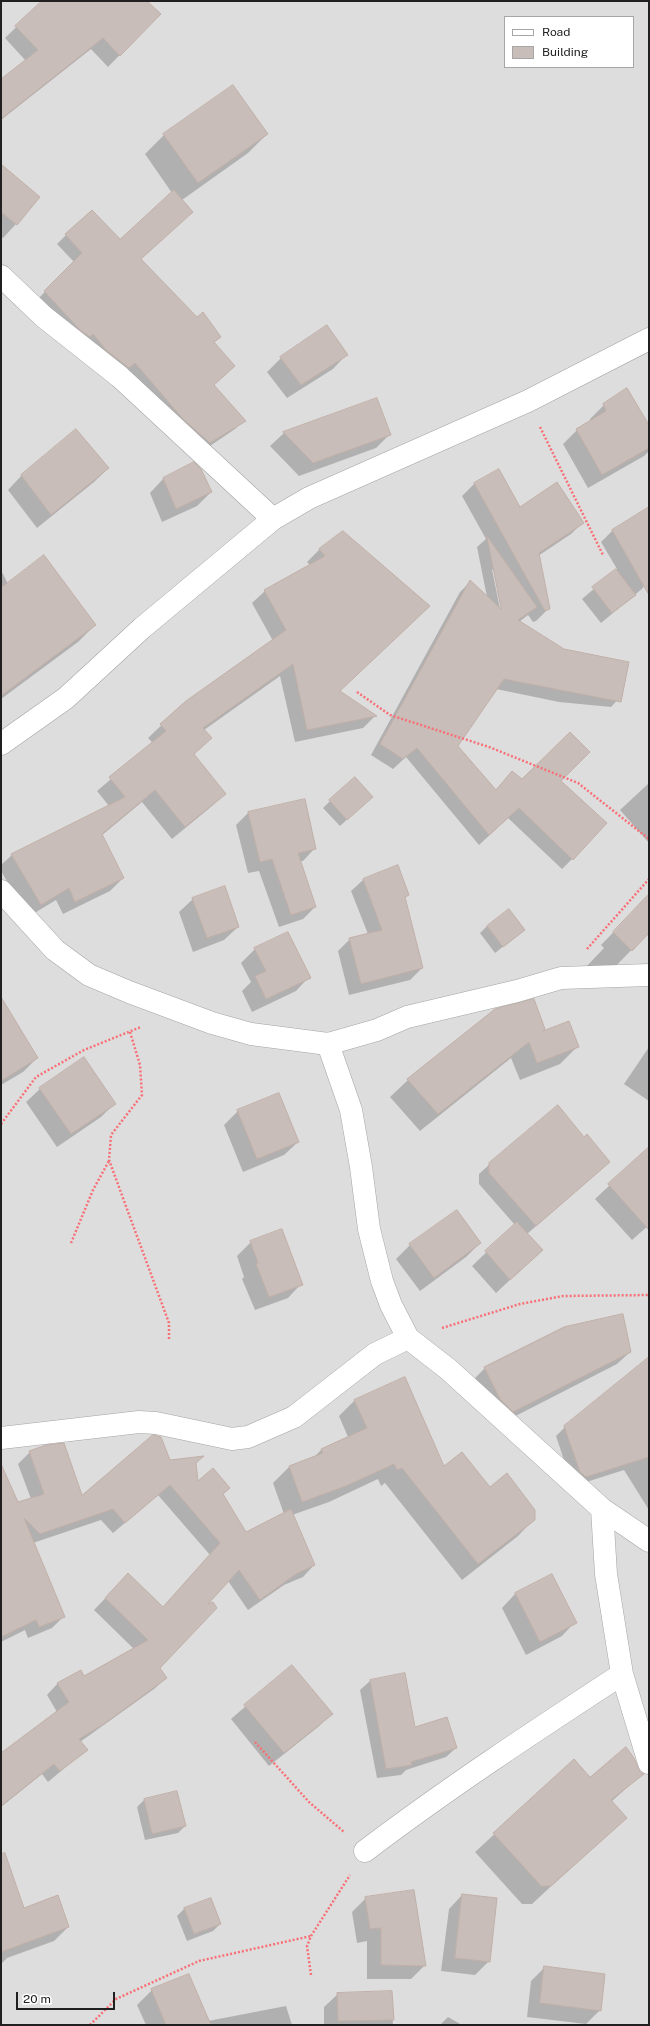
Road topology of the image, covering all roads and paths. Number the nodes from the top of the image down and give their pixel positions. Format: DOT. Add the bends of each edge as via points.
graph roads {
  1 [pos="1,276"];
  2 [pos="649,339"];
  3 [pos="528,401"];
  4 [pos="273,519"];
  5 [pos="603,555"];
  6 [pos="357,692"];
  7 [pos="1,744"];
  8 [pos="649,839"];
  9 [pos="649,879"];
  10 [pos="1,891"];
  11 [pos="649,975"];
  12 [pos="561,978"];
  13 [pos="180,1011"];
  14 [pos="130,1032"];
  15 [pos="328,1044"];
  16 [pos="1,1124"];
  17 [pos="109,1160"];
  18 [pos="71,1243"];
  19 [pos="649,1295"];
  20 [pos="408,1338"];
  21 [pos="169,1340"];
  22 [pos="1,1438"];
  23 [pos="602,1509"];
  24 [pos="649,1541"];
  25 [pos="622,1674"];
  26 [pos="255,1742"];
  27 [pos="649,1763"];
  28 [pos="365,1851"];
  29 [pos="311,1936"];
  30 [pos="311,1974"];
  31 [pos="90,2025"];
  1 -- 4 [label="street" via="44,317 120,377"];
  2 -- 3 [label="street"];
  3 -- 4 [label="street" via="309,498"];
  3 -- 5 [label="path"];
  4 -- 7 [label="street" via="142,628 66,698"];
  6 -- 8 [label="path" via="390,715 489,747 578,783"];
  9 -- 12 [label="path"];
  10 -- 13 [label="street" via="55,950 89,975"];
  11 -- 12 [label="street"];
  12 -- 15 [label="street" via="407,1017 378,1030"];
  13 -- 14 [label="path"];
  13 -- 15 [label="street" via="251,1034"];
  14 -- 16 [label="path" via="84,1050 36,1077"];
  14 -- 17 [label="path" via="140,1066 142,1095 111,1135"];
  15 -- 20 [label="street" via="350,1110 369,1229 382,1281"];
  17 -- 18 [label="path" via="93,1190"];
  17 -- 21 [label="path" via="169,1323"];
  19 -- 20 [label="path" via="563,1296 520,1304"];
  20 -- 22 [label="street" via="376,1354 294,1417 248,1437 232,1439 156,1423 139,1422"];
  20 -- 23 [label="street" via="448,1368"];
  23 -- 24 [label="street"];
  23 -- 25 [label="street" via="606,1574"];
  25 -- 27 [label="street"];
  25 -- 28 [label="street" via="501,1753"];
  26 -- 28 [label="path" via="309,1802"];
  28 -- 29 [label="path"];
  29 -- 30 [label="path" via="307,1946"];
  29 -- 31 [label="path" via="199,1961 116,1999"];
}
